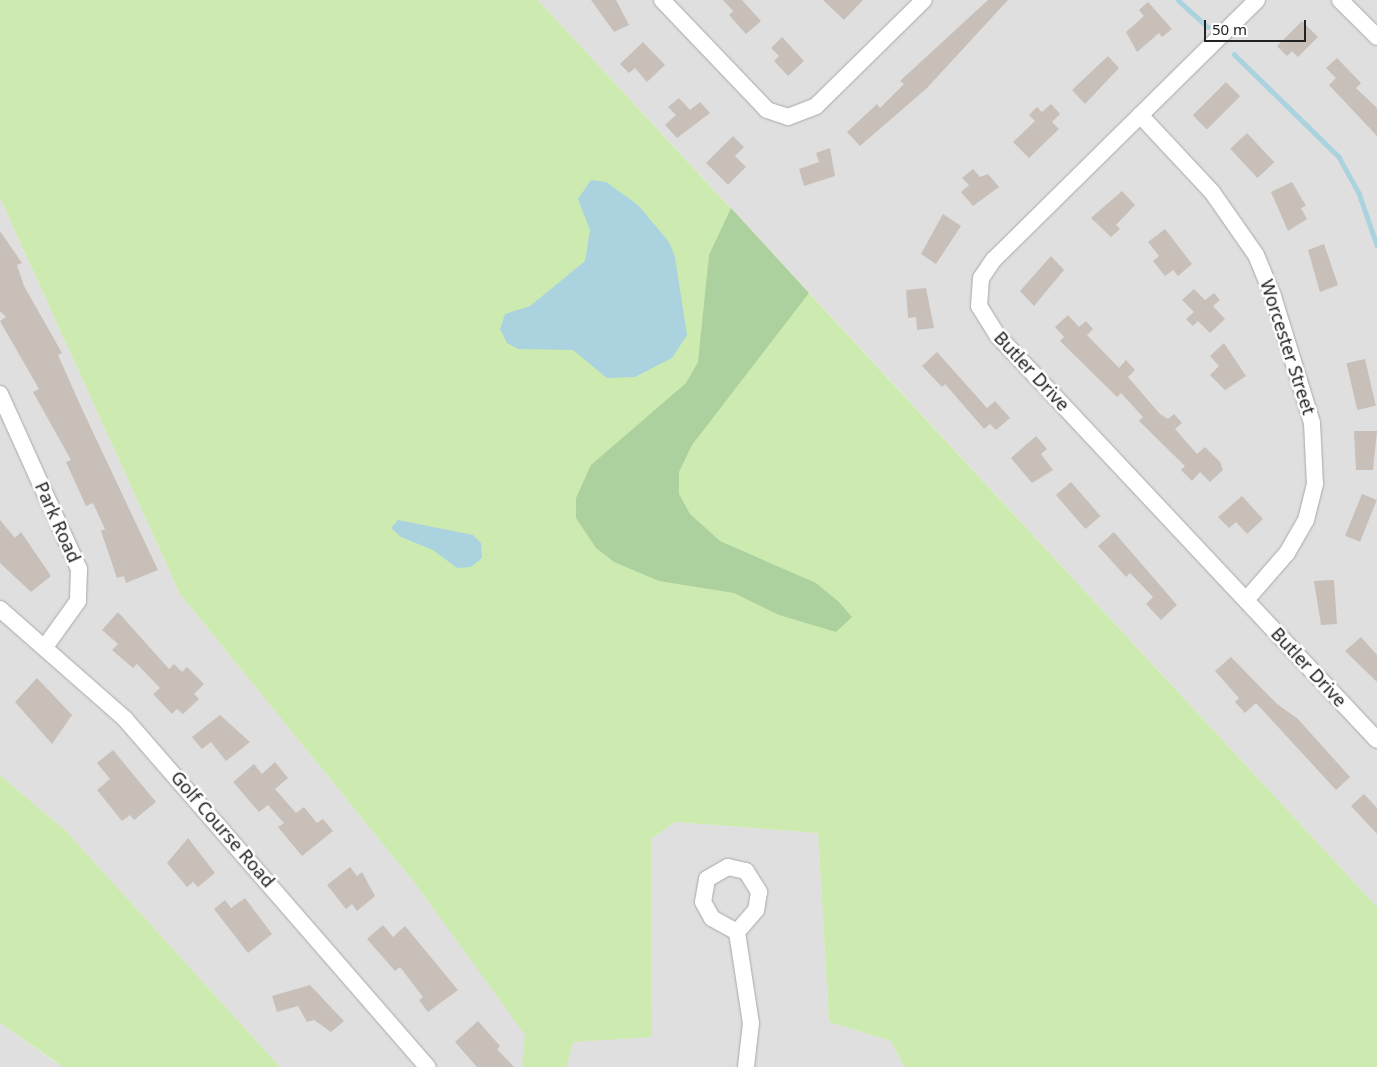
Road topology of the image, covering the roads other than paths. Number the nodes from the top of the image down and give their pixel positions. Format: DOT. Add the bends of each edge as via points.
graph roads {
  1 [pos="662,0"];
  2 [pos="924,0"];
  3 [pos="1257,0"];
  4 [pos="1340,0"];
  5 [pos="1377,37"];
  6 [pos="1140,116"];
  7 [pos="0,394"];
  8 [pos="1246,600"];
  9 [pos="0,609"];
  10 [pos="45,647"];
  11 [pos="1377,740"];
  12 [pos="737,932"];
  13 [pos="428,1067"];
  14 [pos="746,1067"];
  1 -- 2 [label="street" via="766,110 788,117 816,106"];
  3 -- 6 [label="street, Butler Drive"];
  4 -- 5 [label="street"];
  6 -- 8 [label="street, Worcester Street" via="1212,192 1256,255 1274,296 1312,423 1315,484 1306,520 1287,554"];
  6 -- 8 [label="street, Butler Drive" via="986,269 978,287 980,306 997,335"];
  7 -- 10 [label="street, Park Road" via="79,569 75,607"];
  8 -- 11 [label="street, Butler Drive"];
  9 -- 10 [label="street, Golf Course Road"];
  10 -- 13 [label="street, Golf Course Road" via="153,749"];
  12 -- 14 [label="street" via="751,1023"];
}
